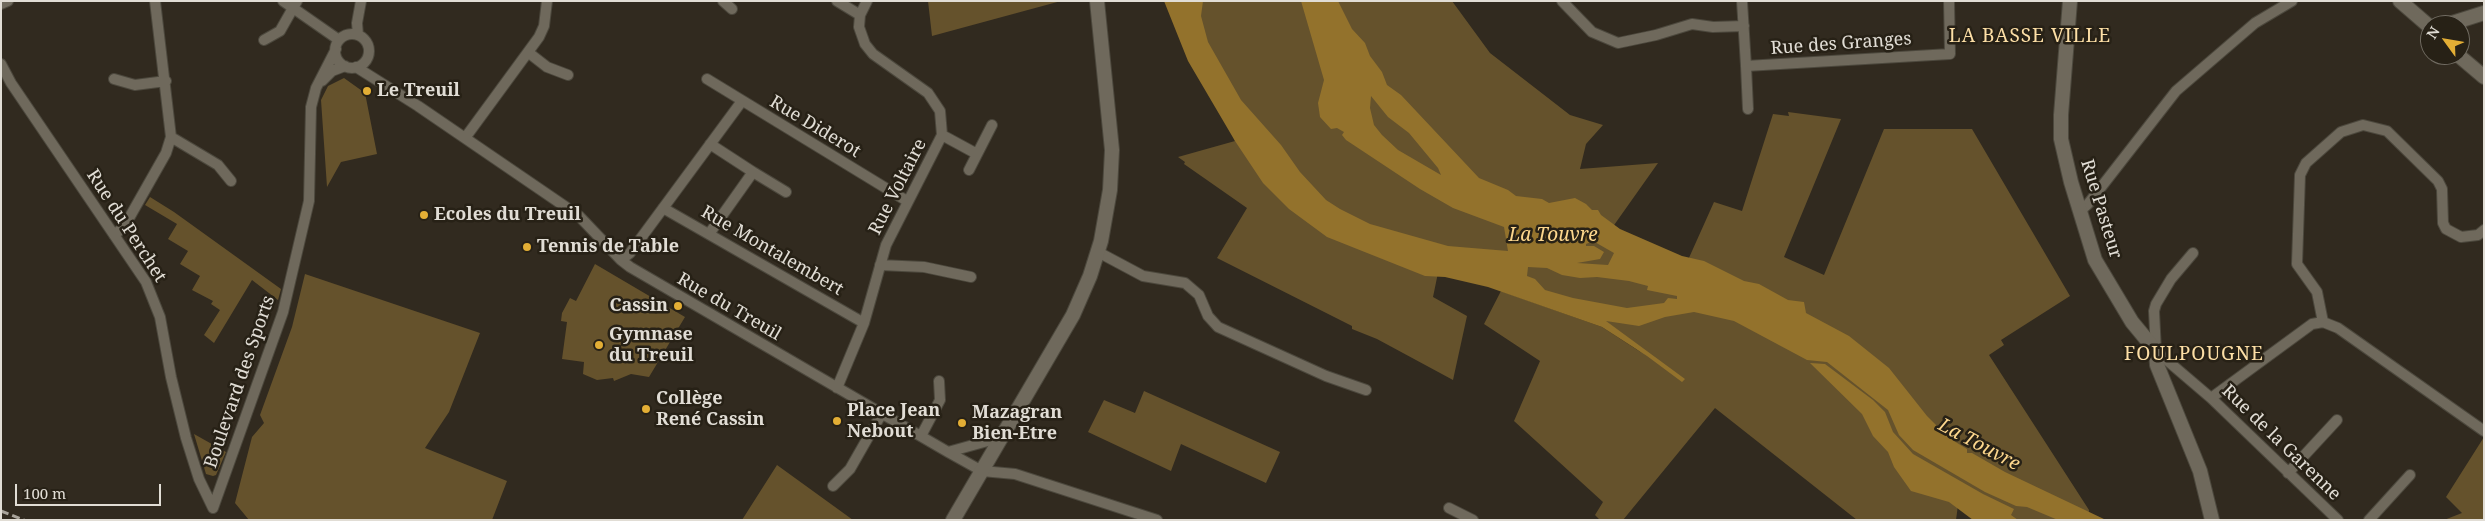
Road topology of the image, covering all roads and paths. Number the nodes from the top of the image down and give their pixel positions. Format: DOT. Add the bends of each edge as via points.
graph roads {
  1 [pos="8,1"];
  2 [pos="154,1"];
  3 [pos="283,1"];
  4 [pos="362,1"];
  5 [pos="547,1"];
  6 [pos="723,1"];
  7 [pos="836,1"];
  8 [pos="866,1"];
  9 [pos="1562,1"];
  10 [pos="1742,1"];
  11 [pos="1950,1"];
  12 [pos="2070,1"];
  13 [pos="2292,1"];
  14 [pos="2400,1"];
  15 [pos="1,4"];
  16 [pos="1095,4"];
  17 [pos="295,5"];
  18 [pos="732,9"];
  19 [pos="2484,13"];
  20 [pos="860,16"];
  21 [pos="2470,17"];
  22 [pos="2420,18"];
  23 [pos="1744,26"];
  24 [pos="358,35"];
  25 [pos="264,40"];
  26 [pos="338,44"];
  27 [pos="369,54"];
  28 [pos="529,54"];
  29 [pos="2470,56"];
  30 [pos="1,64"];
  31 [pos="2470,65"];
  32 [pos="345,66"];
  33 [pos="1746,66"];
  34 [pos="356,67"];
  35 [pos="2484,68"];
  36 [pos="568,75"];
  37 [pos="2484,77"];
  38 [pos="114,79"];
  39 [pos="378,79"];
  40 [pos="707,80"];
  41 [pos="166,81"];
  42 [pos="316,88"];
  43 [pos="742,101"];
  44 [pos="1748,109"];
  45 [pos="992,125"];
  46 [pos="942,135"];
  47 [pos="172,137"];
  48 [pos="466,138"];
  49 [pos="710,144"];
  50 [pos="978,154"];
  51 [pos="969,170"];
  52 [pos="753,172"];
  53 [pos="231,181"];
  54 [pos="786,192"];
  55 [pos="907,201"];
  56 [pos="663,208"];
  57 [pos="2080,210"];
  58 [pos="710,234"];
  59 [pos="114,235"];
  60 [pos="2482,235"];
  61 [pos="1098,252"];
  62 [pos="2194,253"];
  63 [pos="621,260"];
  64 [pos="880,265"];
  65 [pos="971,277"];
  66 [pos="2323,322"];
  67 [pos="864,324"];
  68 [pos="2155,326"];
  69 [pos="2141,334"];
  70 [pos="2156,351"];
  71 [pos="939,381"];
  72 [pos="837,388"];
  73 [pos="1366,390"];
  74 [pos="2211,398"];
  75 [pos="882,414"];
  76 [pos="2337,420"];
  77 [pos="2484,431"];
  78 [pos="921,436"];
  79 [pos="1002,437"];
  80 [pos="948,452"];
  81 [pos="982,471"];
  82 [pos="2288,473"];
  83 [pos="2410,475"];
  84 [pos="833,486"];
  85 [pos="213,508"];
  86 [pos="1449,508"];
  87 [pos="954,520"];
  88 [pos="1157,520"];
  89 [pos="1473,520"];
  90 [pos="2212,520"];
  91 [pos="2338,520"];
  92 [pos="2369,520"];
  1 -- 15 [label="street"];
  2 -- 41 [label="street"];
  3 -- 17 [label="street"];
  4 -- 24 [label="street" via="357,22"];
  5 -- 28 [label="street" via="544,26"];
  6 -- 18 [label="street"];
  7 -- 20 [label="street"];
  8 -- 20 [label="street"];
  9 -- 23 [label="street" via="1592,32 1618,42 1692,24 1713,28"];
  10 -- 23 [label="street, Rue des Granges"];
  11 -- 33 [label="street, Rue des Granges" via="1950,54"];
  12 -- 57 [label="street, Rue Pasteur" via="2061,139"];
  13 -- 57 [label="street" via="2255,23 2184,84"];
  14 -- 22 [label="street"];
  16 -- 61 [label="street" via="1112,164 1108,208"];
  17 -- 25 [label="street" via="280,31"];
  17 -- 26 [label="street"];
  19 -- 21 [label="street"];
  20 -- 46 [label="street, Rue Voltaire" via="861,34 873,54 928,92 935,101 942,119"];
  23 -- 33 [label="street, Rue des Granges"];
  24 -- 26 [label="street" via="348,34"];
  24 -- 27 [label="street" via="366,40"];
  26 -- 32 [label="street" via="338,59"];
  26 -- 42 [label="street, Boulevard des Sports"];
  27 -- 34 [label="street" via="363,64"];
  27 -- 39 [label="street"];
  28 -- 36 [label="street"];
  28 -- 48 [label="street"];
  29 -- 35 [label="street"];
  30 -- 59 [label="street, Rue du Perchet"];
  31 -- 37 [label="street"];
  32 -- 34 [label="street"];
  32 -- 42 [label="street" via="332,71"];
  33 -- 44 [label="street"];
  34 -- 39 [label="street, Rue du Treuil"];
  38 -- 41 [label="street" via="135,85"];
  39 -- 48 [label="street, Rue du Treuil"];
  40 -- 43 [label="street, Rue Diderot"];
  41 -- 47 [label="street"];
  42 -- 85 [label="street, Boulevard des Sports" via="312,107 309,201 283,312"];
  43 -- 49 [label="street"];
  43 -- 55 [label="street, Rue Diderot"];
  45 -- 50 [label="street"];
  46 -- 50 [label="street"];
  46 -- 55 [label="street, Rue Voltaire"];
  47 -- 53 [label="street" via="218,165"];
  47 -- 59 [label="street" via="124,227"];
  48 -- 63 [label="street, Rue du Treuil" via="578,216"];
  49 -- 52 [label="street"];
  49 -- 56 [label="street"];
  50 -- 51 [label="street"];
  52 -- 54 [label="street"];
  52 -- 58 [label="street"];
  55 -- 64 [label="street, Rue Voltaire"];
  56 -- 58 [label="street, Rue Montalembert"];
  56 -- 63 [label="street"];
  57 -- 69 [label="street, Rue Pasteur" via="2092,254"];
  58 -- 67 [label="street, Rue Montalembert"];
  59 -- 85 [label="street, Rue du Perchet" via="154,298 186,438 199,479"];
  60 -- 66 [label="street" via="2461,237 2446,229 2442,189 2438,181 2391,134 2376,126 2363,125 2341,132 2306,162 2300,175 2297,264 2317,292"];
  61 -- 73 [label="street" via="1143,276 1185,283 1199,295 1208,316 1218,327 1326,376"];
  61 -- 79 [label="street" via="1073,315"];
  62 -- 68 [label="street" via="2161,293 2154,311"];
  63 -- 72 [label="street, Rue du Treuil"];
  64 -- 65 [label="street" via="924,267"];
  64 -- 67 [label="street, Rue Voltaire"];
  66 -- 74 [label="street" via="2312,324"];
  66 -- 77 [label="street" via="2338,328"];
  67 -- 72 [label="street, Rue Voltaire"];
  68 -- 69 [label="street" via="2147,334"];
  68 -- 70 [label="street"];
  69 -- 70 [label="street, Rue Pasteur"];
  70 -- 74 [label="street, Rue de la Garenne"];
  70 -- 90 [label="street, Rue Pasteur" via="2157,365 2200,471"];
  71 -- 78 [label="street" via="940,400"];
  72 -- 75 [label="street, Rue du Treuil"];
  74 -- 82 [label="street, Rue de la Garenne"];
  75 -- 78 [label="street, Rue du Treuil"];
  75 -- 84 [label="street" via="850,469"];
  76 -- 82 [label="street"];
  78 -- 80 [label="street, Rue du Treuil"];
  79 -- 80 [label="street"];
  79 -- 81 [label="street"];
  80 -- 81 [label="street, Rue du Treuil"];
  81 -- 87 [label="street"];
  81 -- 88 [label="street" via="1015,474"];
  82 -- 91 [label="street, Rue de la Garenne"];
  83 -- 92 [label="street"];
  86 -- 89 [label="street"];
}
